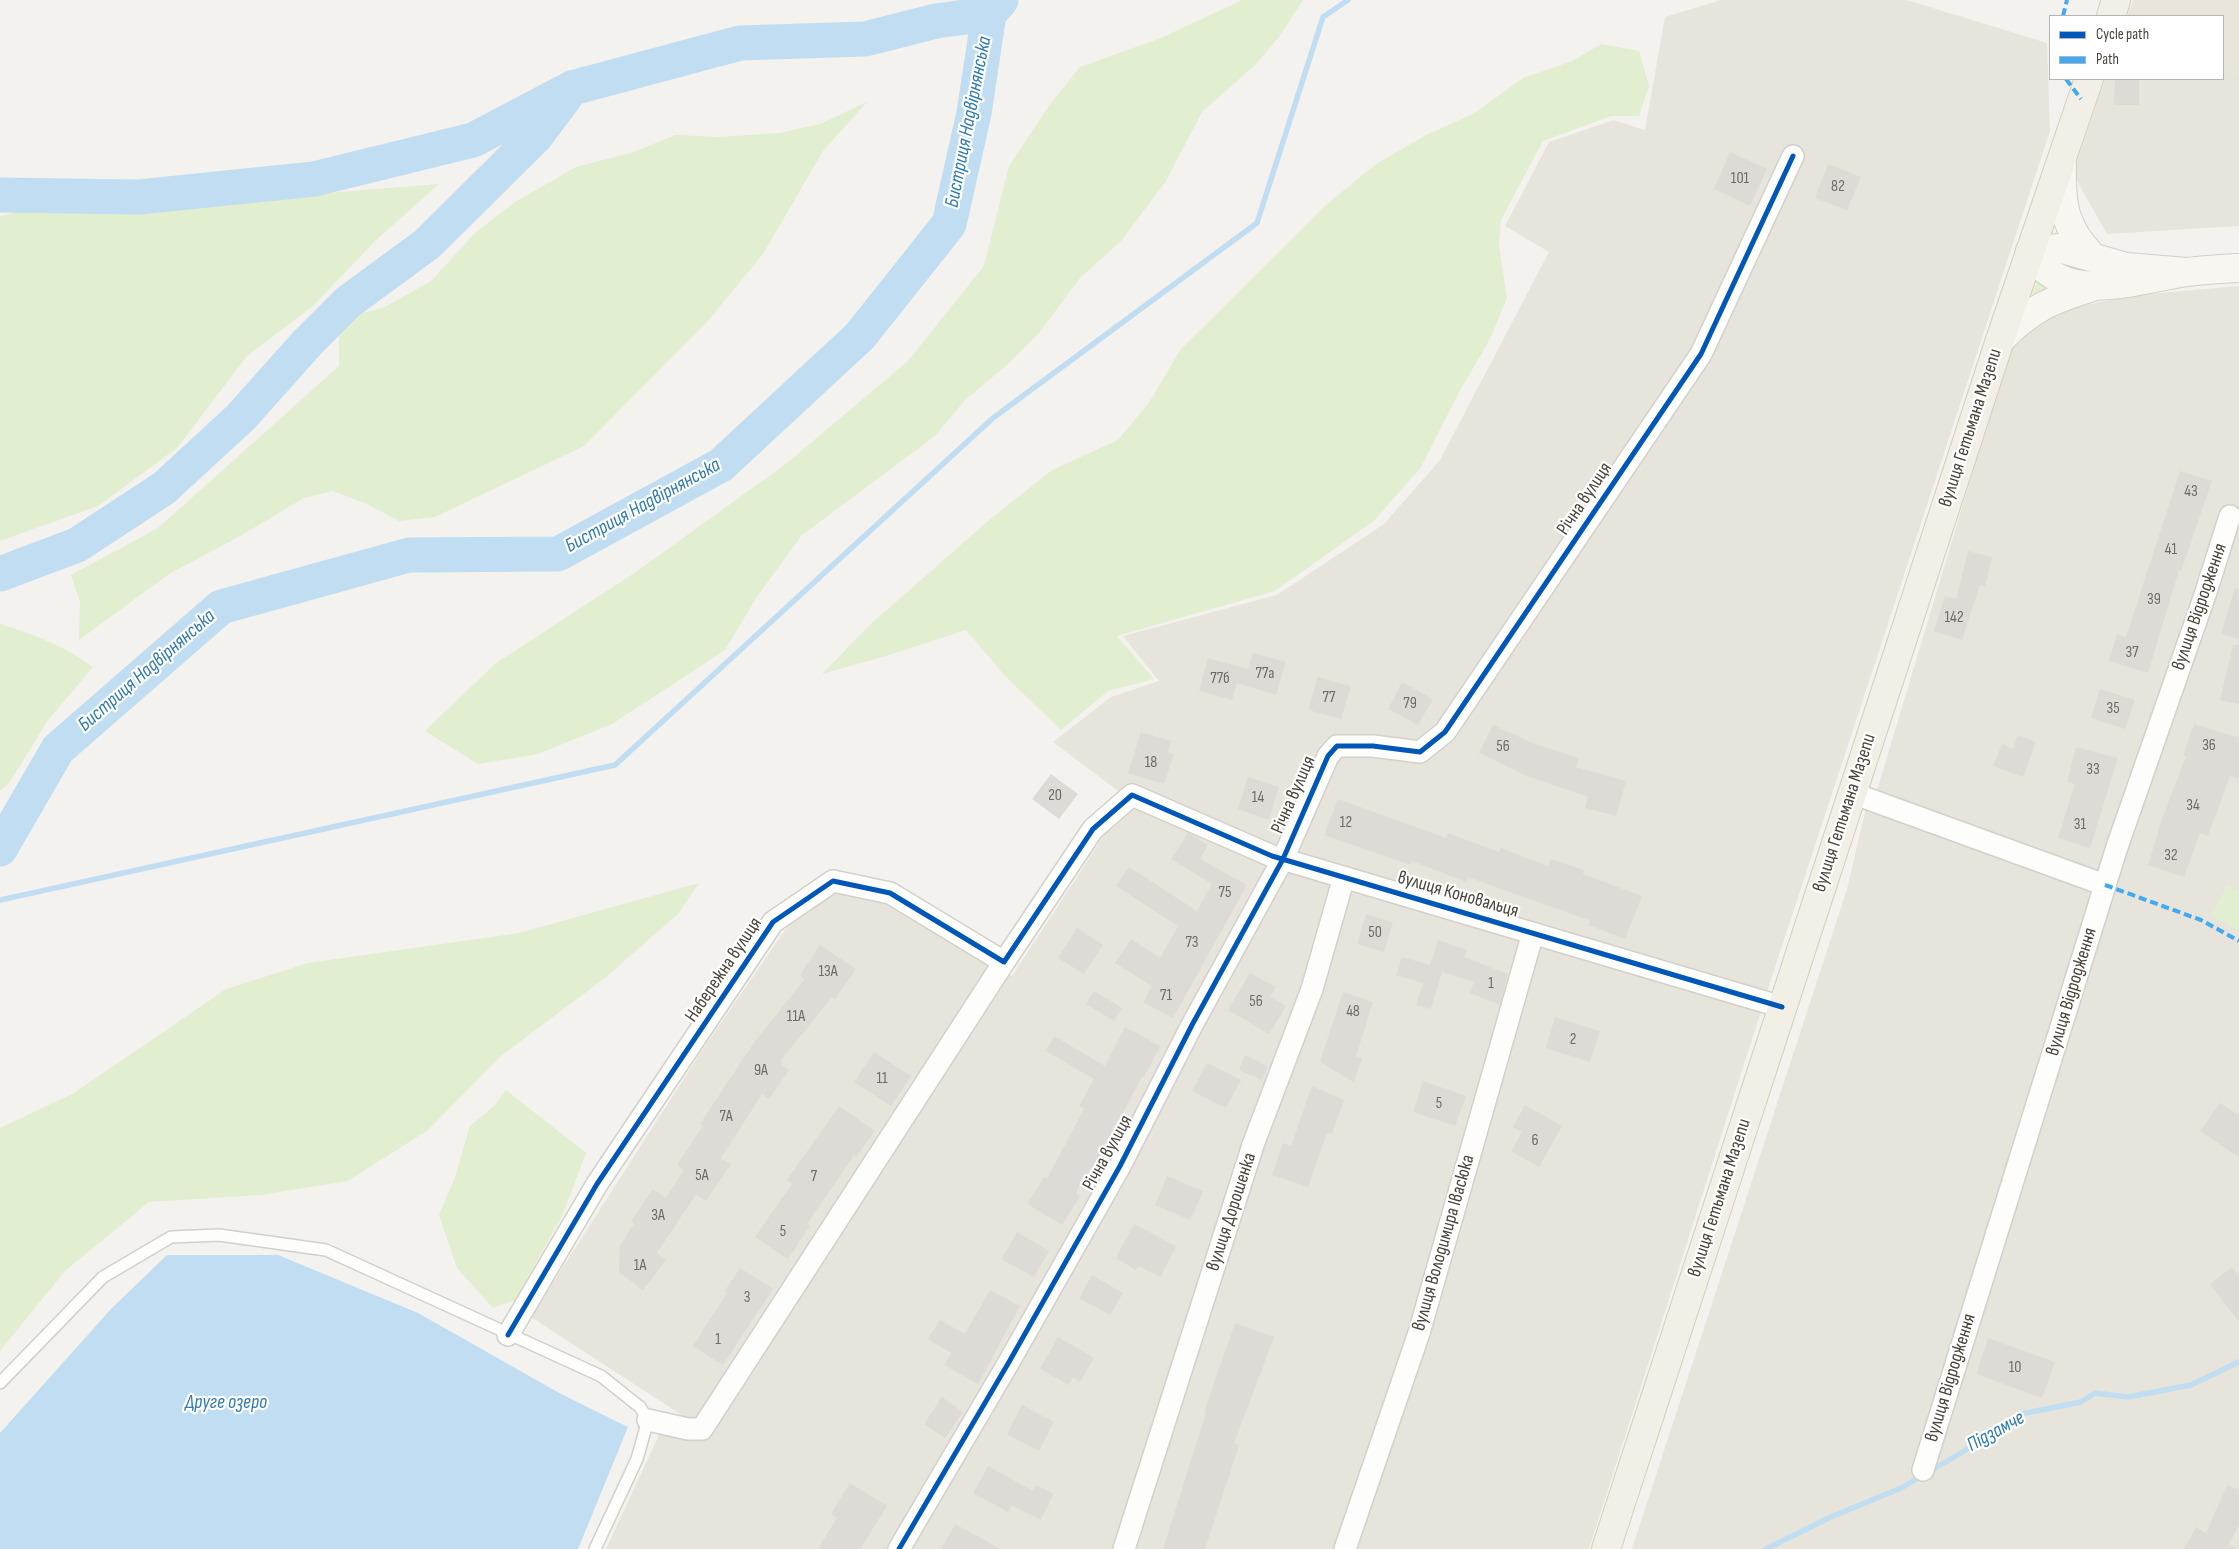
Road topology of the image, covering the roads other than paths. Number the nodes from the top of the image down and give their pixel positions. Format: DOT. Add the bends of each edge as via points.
graph roads {
  1 [pos="2116,0"];
  2 [pos="2111,15"];
  3 [pos="2089,80"];
  4 [pos="2062,153"];
  5 [pos="1793,156"];
  6 [pos="2030,251"];
  7 [pos="2094,258"];
  8 [pos="2239,268"];
  9 [pos="2187,272"];
  10 [pos="2093,287"];
  11 [pos="2000,340"];
  12 [pos="2230,516"];
  13 [pos="1852,793"];
  14 [pos="1283,859"];
  15 [pos="1344,877"];
  16 [pos="2105,884"];
  17 [pos="1533,933"];
  18 [pos="1004,962"];
  19 [pos="1782,1007"];
  20 [pos="508,1334"];
  21 [pos="0,1383"];
  22 [pos="648,1420"];
  23 [pos="1923,1470"];
  24 [pos="595,1549"];
  25 [pos="899,1549"];
  26 [pos="1124,1549"];
  27 [pos="1345,1549"];
  28 [pos="1606,1549"];
  1 -- 2 [label="main road"];
  3 -- 4 [label="main road, вулиця Гетьмана Мазепи"];
  4 -- 6 [label="main road, вулиця Гетьмана Мазепи"];
  4 -- 7 [label="main road" via="2064,212 2073,233"];
  5 -- 14 [label="street, Річна вулиця" via="1702,354 1445,732 1420,752 1373,746 1336,746 1312,788"];
  6 -- 7 [label="main road" via="2059,248"];
  6 -- 10 [label="main road" via="2037,263 2055,278"];
  6 -- 11 [label="main road, вулиця Гетьмана Мазепи"];
  7 -- 9 [label="main road" via="2126,267"];
  8 -- 9 [label="main road"];
  9 -- 10 [label="main road"];
  10 -- 11 [label="main road" via="2045,304 2028,314"];
  11 -- 13 [label="main road, вулиця Гетьмана Мазепи"];
  12 -- 16 [label="street, вулиця Відродження"];
  13 -- 16 [label="street"];
  13 -- 19 [label="main road, вулиця Гетьмана Мазепи"];
  14 -- 15 [label="street, вулиця Коновальця"];
  14 -- 18 [label="street, вулиця Коновальця" via="1132,795 1093,829"];
  14 -- 25 [label="street, Річна вулиця" via="1192,1025 1120,1166 1010,1362"];
  15 -- 17 [label="street, вулиця Коновальця"];
  15 -- 26 [label="street, вулиця Дорошенка" via="1312,990 1253,1146"];
  16 -- 23 [label="street, вулиця Відродження"];
  17 -- 19 [label="street, вулиця Коновальця"];
  17 -- 27 [label="street, вулиця Володимира Івасюка" via="1419,1333"];
  18 -- 20 [label="street, Набережна вулиця" via="890,893 833,881 774,922 596,1184"];
  18 -- 22 [label="street" via="702,1429"];
  19 -- 28 [label="main road, вулиця Гетьмана Мазепи"];
  20 -- 21 [label="lane" via="326,1250 219,1235 171,1237 103,1277"];
  20 -- 22 [label="lane" via="602,1376 640,1407"];
  22 -- 24 [label="lane" via="636,1459"];
}
